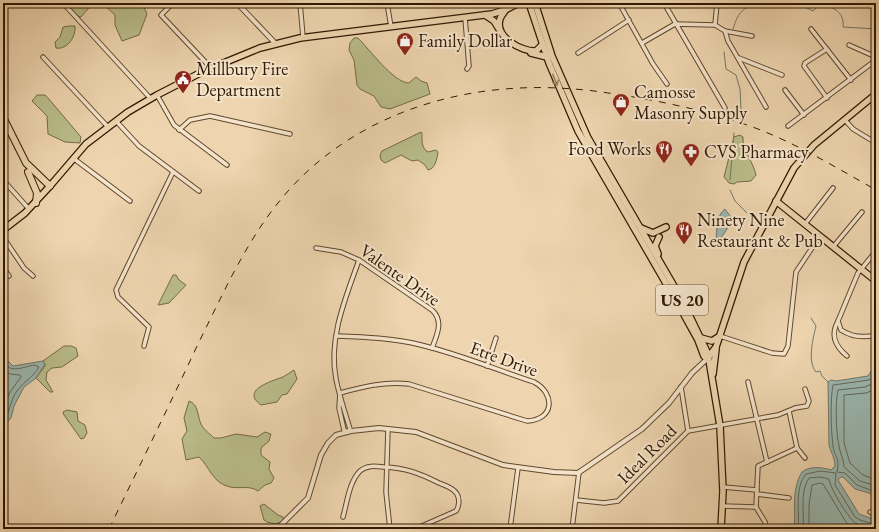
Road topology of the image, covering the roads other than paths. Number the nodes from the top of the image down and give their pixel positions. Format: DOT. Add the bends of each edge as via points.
graph roads {
  1 [pos="63,3"];
  2 [pos="173,3"];
  3 [pos="237,3"];
  4 [pos="300,3"];
  5 [pos="387,3"];
  6 [pos="509,3"];
  7 [pos="519,3"];
  8 [pos="529,3"];
  9 [pos="535,3"];
  10 [pos="619,3"];
  11 [pos="664,3"];
  12 [pos="717,3"];
  13 [pos="505,10"];
  14 [pos="485,15"];
  15 [pos="464,18"];
  16 [pos="628,20"];
  17 [pos="675,24"];
  18 [pos="715,26"];
  19 [pos="391,27"];
  20 [pos="811,29"];
  21 [pos="725,31"];
  22 [pos="752,36"];
  23 [pos="303,37"];
  24 [pos="275,43"];
  25 [pos="642,43"];
  26 [pos="542,45"];
  27 [pos="848,45"];
  28 [pos="827,49"];
  29 [pos="578,53"];
  30 [pos="43,57"];
  31 [pos="547,57"];
  32 [pos="876,57"];
  33 [pos="739,58"];
  34 [pos="876,60"];
  35 [pos="211,68"];
  36 [pos="467,70"];
  37 [pos="782,74"];
  38 [pos="851,80"];
  39 [pos="667,84"];
  40 [pos="785,90"];
  41 [pos="876,94"];
  42 [pos="157,95"];
  43 [pos="827,98"];
  44 [pos="151,99"];
  45 [pos="766,107"];
  46 [pos="725,108"];
  47 [pos="804,115"];
  48 [pos="3,117"];
  49 [pos="845,120"];
  50 [pos="116,121"];
  51 [pos="3,125"];
  52 [pos="788,126"];
  53 [pos="108,127"];
  54 [pos="179,130"];
  55 [pos="290,134"];
  56 [pos="876,143"];
  57 [pos="73,158"];
  58 [pos="227,165"];
  59 [pos="28,172"];
  60 [pos="173,172"];
  61 [pos="3,180"];
  62 [pos="50,186"];
  63 [pos="833,188"];
  64 [pos="199,191"];
  65 [pos="130,201"];
  66 [pos="776,201"];
  67 [pos="36,203"];
  68 [pos="29,209"];
  69 [pos="862,212"];
  70 [pos="805,224"];
  71 [pos="666,227"];
  72 [pos="640,228"];
  73 [pos="3,230"];
  74 [pos="820,236"];
  75 [pos="3,237"];
  76 [pos="658,237"];
  77 [pos="833,247"];
  78 [pos="316,248"];
  79 [pos="876,251"];
  80 [pos="359,260"];
  81 [pos="3,267"];
  82 [pos="862,270"];
  83 [pos="666,272"];
  84 [pos="9,276"];
  85 [pos="33,276"];
  86 [pos="876,281"];
  87 [pos="839,318"];
  88 [pos="876,334"];
  89 [pos="336,336"];
  90 [pos="720,336"];
  91 [pos="496,338"];
  92 [pos="701,338"];
  93 [pos="144,346"];
  94 [pos="716,347"];
  95 [pos="432,348"];
  96 [pos="847,356"];
  97 [pos="707,359"];
  98 [pos="487,366"];
  99 [pos="712,376"];
  100 [pos="748,382"];
  101 [pos="681,388"];
  102 [pos="805,389"];
  103 [pos="340,393"];
  104 [pos="789,411"];
  105 [pos="756,419"];
  106 [pos="720,426"];
  107 [pos="388,429"];
  108 [pos="688,431"];
  109 [pos="348,432"];
  110 [pos="797,448"];
  111 [pos="804,458"];
  112 [pos="766,462"];
  113 [pos="386,467"];
  114 [pos="518,468"];
  115 [pos="579,472"];
  116 [pos="723,487"];
  117 [pos="757,492"];
  118 [pos="789,498"];
  119 [pos="576,500"];
  120 [pos="722,506"];
  121 [pos="756,507"];
  122 [pos="870,512"];
  123 [pos="876,515"];
  124 [pos="343,517"];
  125 [pos="277,529"];
  126 [pos="390,529"];
  127 [pos="415,529"];
  128 [pos="510,529"];
  129 [pos="572,529"];
  130 [pos="721,529"];
  131 [pos="767,529"];
  1 -- 44 [label="street"];
  2 -- 35 [label="street" via="161,15"];
  3 -- 24 [label="street"];
  4 -- 23 [label="street"];
  5 -- 19 [label="street"];
  6 -- 13 [label="main road"];
  7 -- 13 [label="main road"];
  8 -- 26 [label="main road, US 20"];
  9 -- 72 [label="main road, US 20" via="552,56 580,122"];
  10 -- 16 [label="street"];
  11 -- 17 [label="street"];
  12 -- 18 [label="street"];
  13 -- 14 [label="main road"];
  13 -- 26 [label="main road" via="499,26 509,40 520,48 531,51 536,51"];
  14 -- 15 [label="main road"];
  14 -- 31 [label="main road" via="496,23 501,34 512,46"];
  15 -- 19 [label="main road"];
  15 -- 36 [label="street" via="469,66"];
  16 -- 25 [label="street"];
  16 -- 29 [label="street"];
  17 -- 18 [label="street"];
  17 -- 25 [label="street"];
  17 -- 46 [label="street"];
  18 -- 21 [label="street"];
  19 -- 23 [label="main road"];
  20 -- 28 [label="street"];
  21 -- 22 [label="street"];
  21 -- 33 [label="street"];
  23 -- 24 [label="main road"];
  24 -- 35 [label="main road"];
  25 -- 39 [label="street"];
  26 -- 31 [label="main road, US 20"];
  27 -- 32 [label="street"];
  28 -- 38 [label="street"];
  28 -- 43 [label="street" via="804,66"];
  30 -- 53 [label="street"];
  31 -- 97 [label="main road, US 20, one-way" via="578,131"];
  33 -- 37 [label="street"];
  33 -- 45 [label="street"];
  34 -- 38 [label="street"];
  35 -- 42 [label="main road"];
  38 -- 43 [label="street"];
  40 -- 47 [label="street"];
  41 -- 49 [label="main road"];
  42 -- 44 [label="main road"];
  42 -- 54 [label="street" via="166,114"];
  43 -- 47 [label="street"];
  44 -- 50 [label="main road"];
  47 -- 52 [label="street"];
  48 -- 62 [label="highway" via="26,163"];
  49 -- 56 [label="street" via="853,129"];
  49 -- 66 [label="main road" via="802,156"];
  50 -- 53 [label="main road"];
  50 -- 60 [label="street" via="139,146"];
  51 -- 59 [label="highway"];
  53 -- 57 [label="main road"];
  54 -- 55 [label="street" via="190,120 210,116"];
  54 -- 58 [label="street"];
  57 -- 62 [label="main road"];
  57 -- 65 [label="street"];
  59 -- 62 [label="highway"];
  59 -- 67 [label="highway" via="37,192"];
  60 -- 64 [label="street"];
  60 -- 93 [label="street" via="116,290 118,298 149,328"];
  61 -- 68 [label="street"];
  62 -- 67 [label="main road"];
  63 -- 70 [label="street"];
  66 -- 70 [label="main road"];
  66 -- 90 [label="main road" via="742,267"];
  67 -- 68 [label="main road"];
  68 -- 73 [label="main road"];
  69 -- 77 [label="street"];
  70 -- 74 [label="main road"];
  71 -- 72 [label="main road" via="653,233"];
  72 -- 83 [label="main road, US 20"];
  74 -- 77 [label="main road"];
  74 -- 90 [label="street" via="796,272 788,346 784,354 772,353"];
  75 -- 85 [label="street" via="24,268"];
  76 -- 83 [label="main road" via="656,251"];
  77 -- 82 [label="main road"];
  78 -- 80 [label="street, Valente Drive" via="341,252"];
  79 -- 82 [label="street"];
  80 -- 89 [label="street"];
  80 -- 95 [label="street, Valente Drive" via="437,314 439,328"];
  81 -- 84 [label="street"];
  82 -- 86 [label="main road"];
  82 -- 87 [label="street"];
  83 -- 92 [label="main road, US 20"];
  87 -- 88 [label="street" via="840,328 849,334 861,337"];
  87 -- 96 [label="street" via="835,326 835,339 838,348"];
  89 -- 95 [label="street, Etre Drive" via="388,340"];
  89 -- 103 [label="street" via="335,368"];
  90 -- 92 [label="main road" via="712,341"];
  90 -- 94 [label="main road"];
  91 -- 98 [label="street"];
  92 -- 97 [label="main road, US 20" via="708,354"];
  94 -- 97 [label="main road"];
  94 -- 99 [label="main road"];
  95 -- 98 [label="street, Etre Drive"];
  97 -- 99 [label="main road, US 20"];
  97 -- 101 [label="street"];
  98 -- 103 [label="street, Etre Drive" via="534,382 543,388 549,399 544,415 531,421 520,420 403,383 379,384"];
  99 -- 106 [label="main road, US 20"];
  100 -- 105 [label="street"];
  101 -- 108 [label="street"];
  101 -- 115 [label="street" via="642,429"];
  102 -- 104 [label="street, Ideal Road" via="808,405"];
  103 -- 109 [label="street" via="340,415 344,430"];
  104 -- 105 [label="street, Ideal Road"];
  104 -- 110 [label="street"];
  105 -- 106 [label="street, Ideal Road"];
  105 -- 112 [label="street"];
  106 -- 108 [label="street, Ideal Road"];
  106 -- 116 [label="main road, US 20"];
  107 -- 109 [label="street" via="372,428"];
  107 -- 113 [label="street"];
  107 -- 114 [label="street" via="422,433 486,460"];
  108 -- 119 [label="street, Ideal Road" via="620,500 613,503"];
  109 -- 125 [label="street" via="336,435 328,443 319,460 308,498"];
  110 -- 111 [label="street"];
  110 -- 112 [label="street"];
  112 -- 117 [label="street" via="758,466"];
  113 -- 124 [label="street" via="368,467 360,472 352,483"];
  113 -- 126 [label="street"];
  113 -- 127 [label="street" via="402,467 416,472 454,490 457,494 456,512"];
  114 -- 115 [label="street" via="573,474"];
  114 -- 128 [label="street"];
  115 -- 119 [label="street"];
  116 -- 117 [label="street"];
  116 -- 120 [label="main road, US 20"];
  117 -- 118 [label="street"];
  117 -- 121 [label="street"];
  119 -- 129 [label="street"];
  120 -- 121 [label="street"];
  120 -- 130 [label="main road, US 20"];
  121 -- 131 [label="street" via="766,522"];
  122 -- 123 [label="street"];
}
